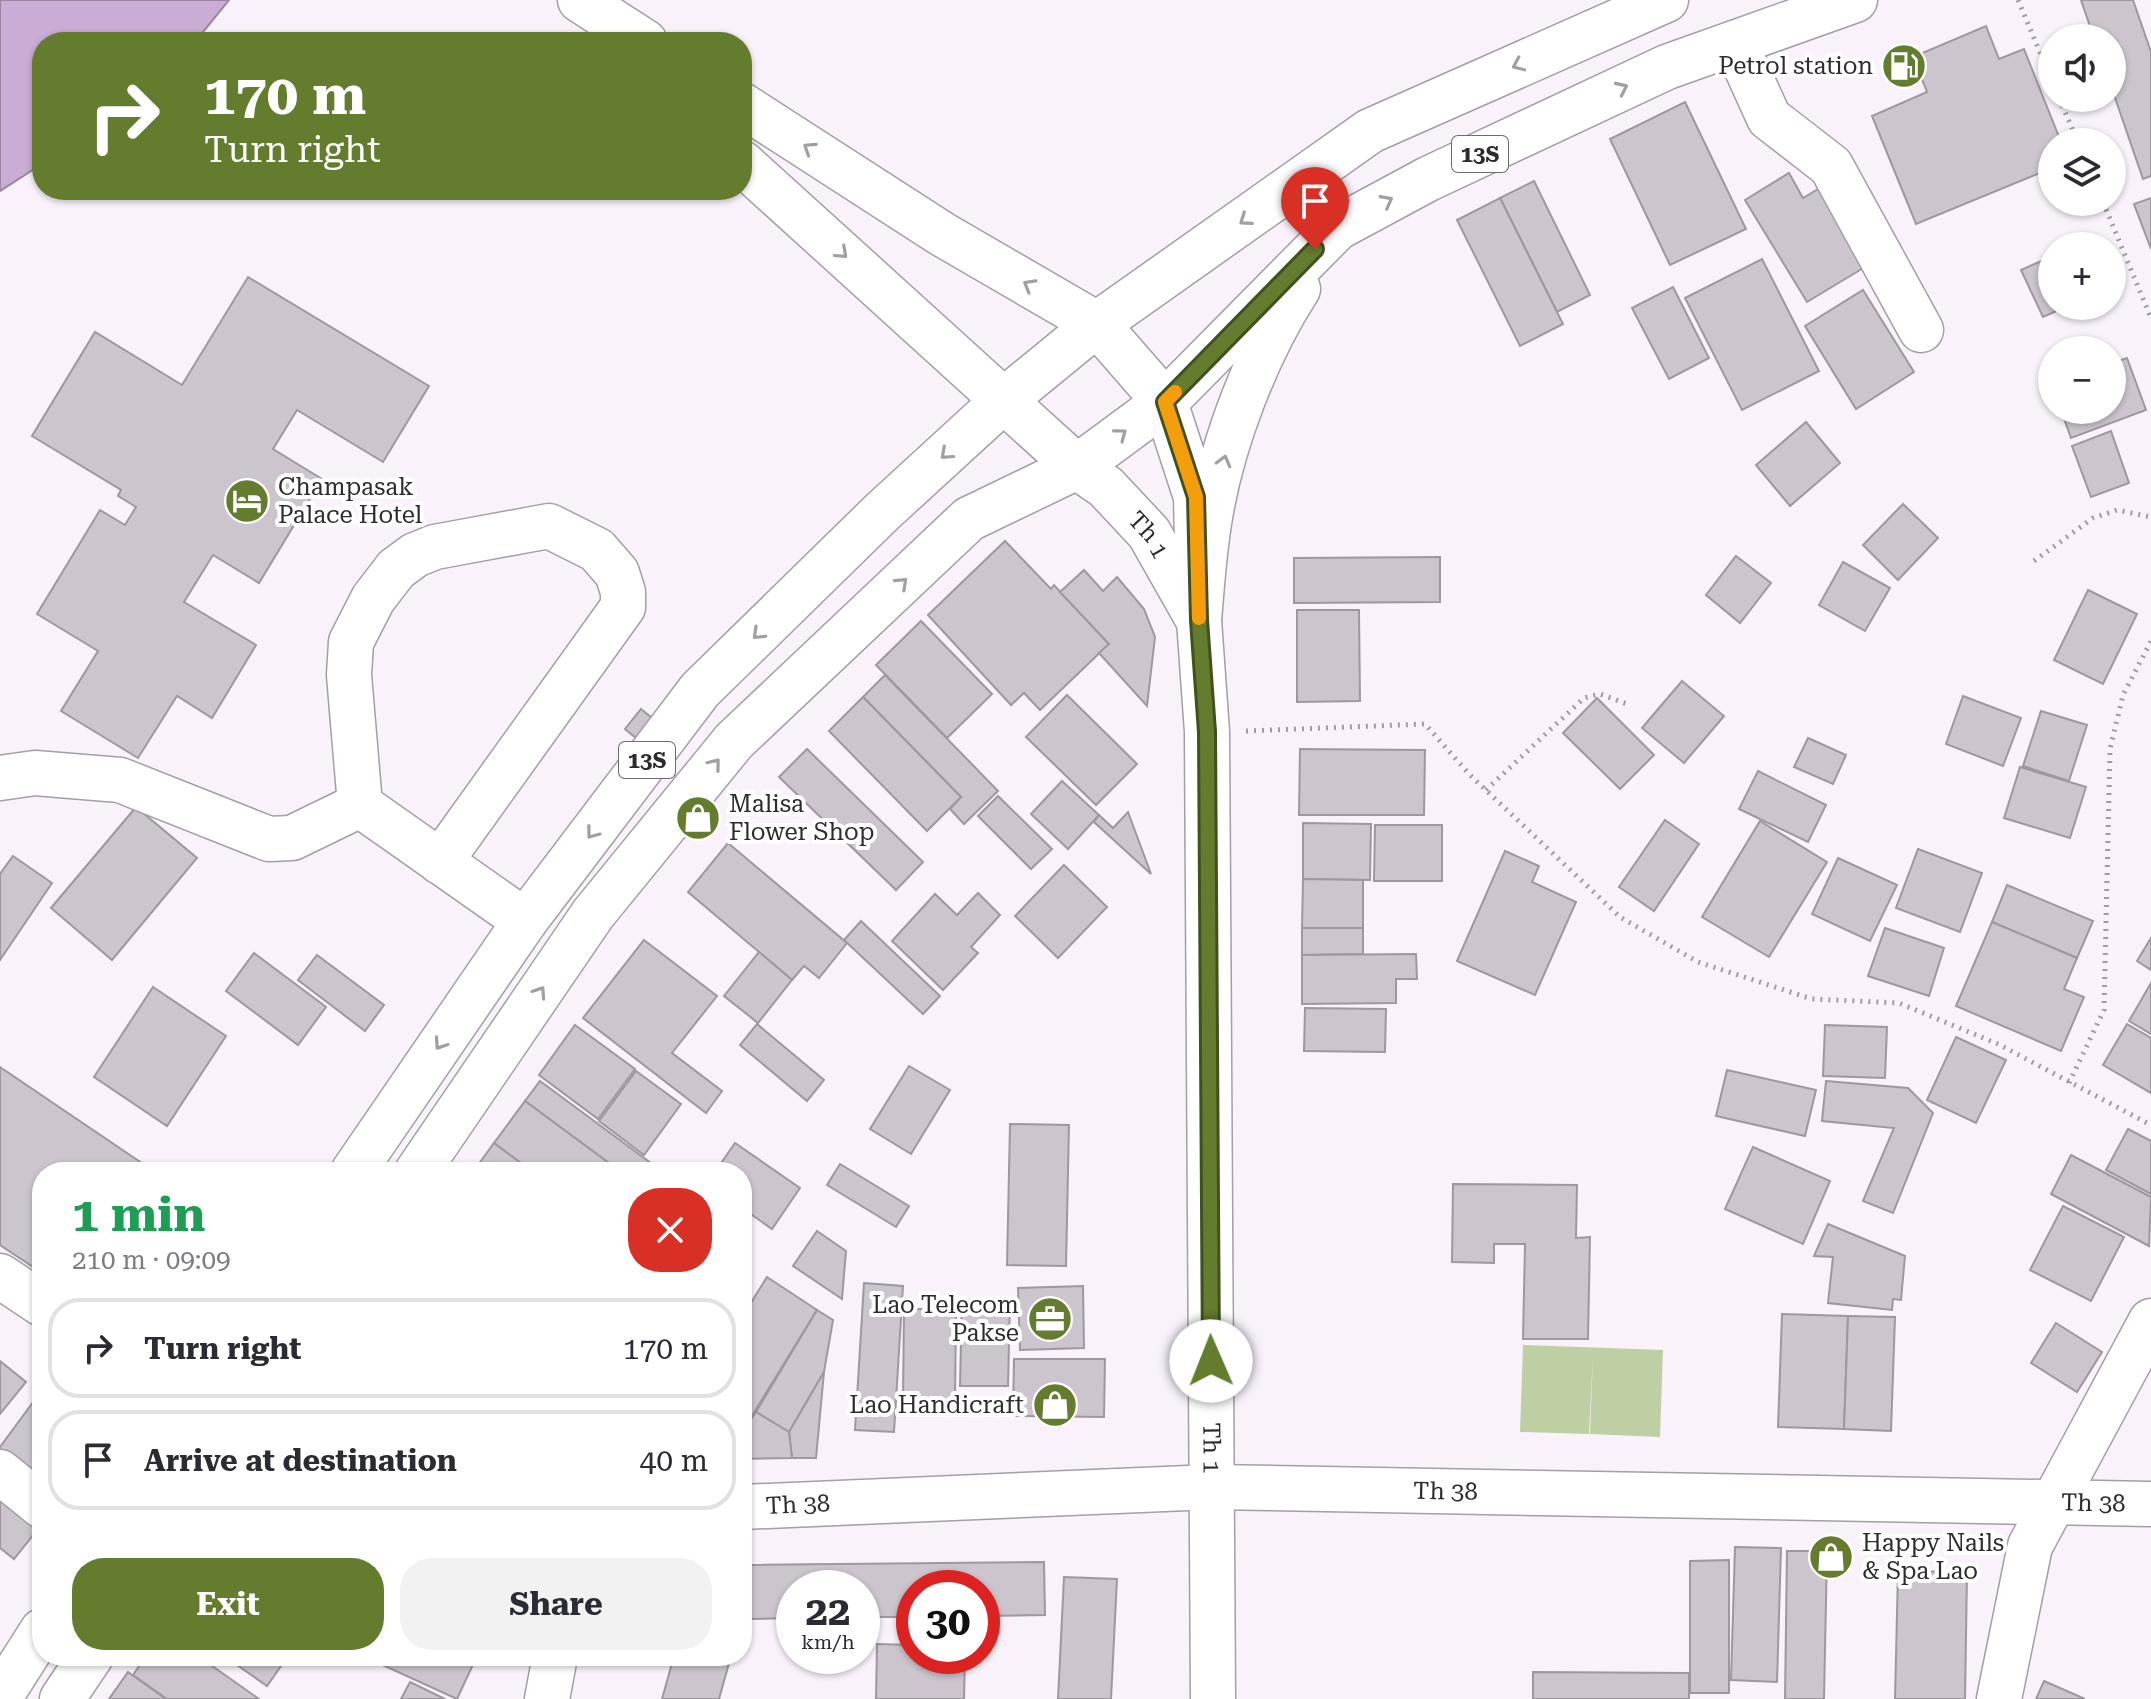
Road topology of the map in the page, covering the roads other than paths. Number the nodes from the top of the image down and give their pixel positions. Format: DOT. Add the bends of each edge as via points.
graph roads {
  1 [pos="560,0"];
  2 [pos="580,0"];
  3 [pos="1666,0"];
  4 [pos="1855,0"];
  5 [pos="596,32"];
  6 [pos="630,32"];
  7 [pos="1735,43"];
  8 [pos="752,111"];
  9 [pos="752,172"];
  10 [pos="1337,228"];
  11 [pos="1097,324"];
  12 [pos="1921,330"];
  13 [pos="1003,401"];
  14 [pos="1165,402"];
  15 [pos="1077,467"];
  16 [pos="1199,620"];
  17 [pos="0,778"];
  18 [pos="360,805"];
  19 [pos="440,862"];
  20 [pos="525,921"];
  21 [pos="360,1162"];
  22 [pos="424,1162"];
  23 [pos="0,1276"];
  24 [pos="32,1297"];
  25 [pos="2151,1321"];
  26 [pos="0,1472"];
  27 [pos="1212,1487"];
  28 [pos="32,1498"];
  29 [pos="2051,1504"];
  30 [pos="2151,1504"];
  31 [pos="752,1507"];
  32 [pos="32,1647"];
  33 [pos="84,1666"];
  34 [pos="553,1666"];
  35 [pos="0,1697"];
  36 [pos="62,1699"];
  37 [pos="547,1699"];
  38 [pos="1213,1699"];
  39 [pos="1999,1699"];
  1 -- 5 [label="main road"];
  2 -- 6 [label="main road"];
  3 -- 11 [label="main road, 13S, one-way" via="1370,131"];
  4 -- 7 [label="main road, 13S"];
  10 -- 7 [label="main road, 13S, one-way" via="1428,179 1667,67"];
  7 -- 12 [label="main road" via="1769,118 1831,166"];
  11 -- 8 [label="main road, one-way" via="942,234"];
  9 -- 13 [label="main road, Th 1, one-way"];
  10 -- 14 [label="main road, 13S"];
  16 -- 10 [label="main road, one-way" via="1210,515 1237,413 1280,317"];
  11 -- 13 [label="main road, 13S"];
  11 -- 14 [label="main road"];
  13 -- 15 [label="main road, Th 1"];
  13 -- 20 [label="main road, 13S, one-way" via="700,690"];
  15 -- 14 [label="main road, 13S, one-way"];
  14 -- 16 [label="main road, Th 1" via="1196,497"];
  15 -- 16 [label="main road, Th 1" via="1106,487 1149,533"];
  22 -- 15 [label="main road, 13S, one-way" via="593,914 734,741 969,519"];
  16 -- 27 [label="main road, Th 1" via="1207,732"];
  17 -- 18 [label="main road" via="35,773 120,780 269,839 292,838"];
  18 -- 19 [label="main road"];
  18 -- 19 [label="main road" via="351,642 396,569 435,547 549,526 597,550 617,573 623,607"];
  19 -- 20 [label="main road"];
  20 -- 21 [label="main road, 13S, one-way"];
  23 -- 24 [label="main road"];
  25 -- 29 [label="main road"];
  26 -- 28 [label="main road"];
  27 -- 29 [label="main road, Th 38"];
  27 -- 31 [label="main road, Th 38"];
  27 -- 38 [label="main road, Th 1"];
  29 -- 30 [label="main road, Th 38"];
  29 -- 39 [label="main road" via="2030,1546"];
  32 -- 35 [label="main road"];
  33 -- 36 [label="main road"];
  34 -- 37 [label="main road"];
}
